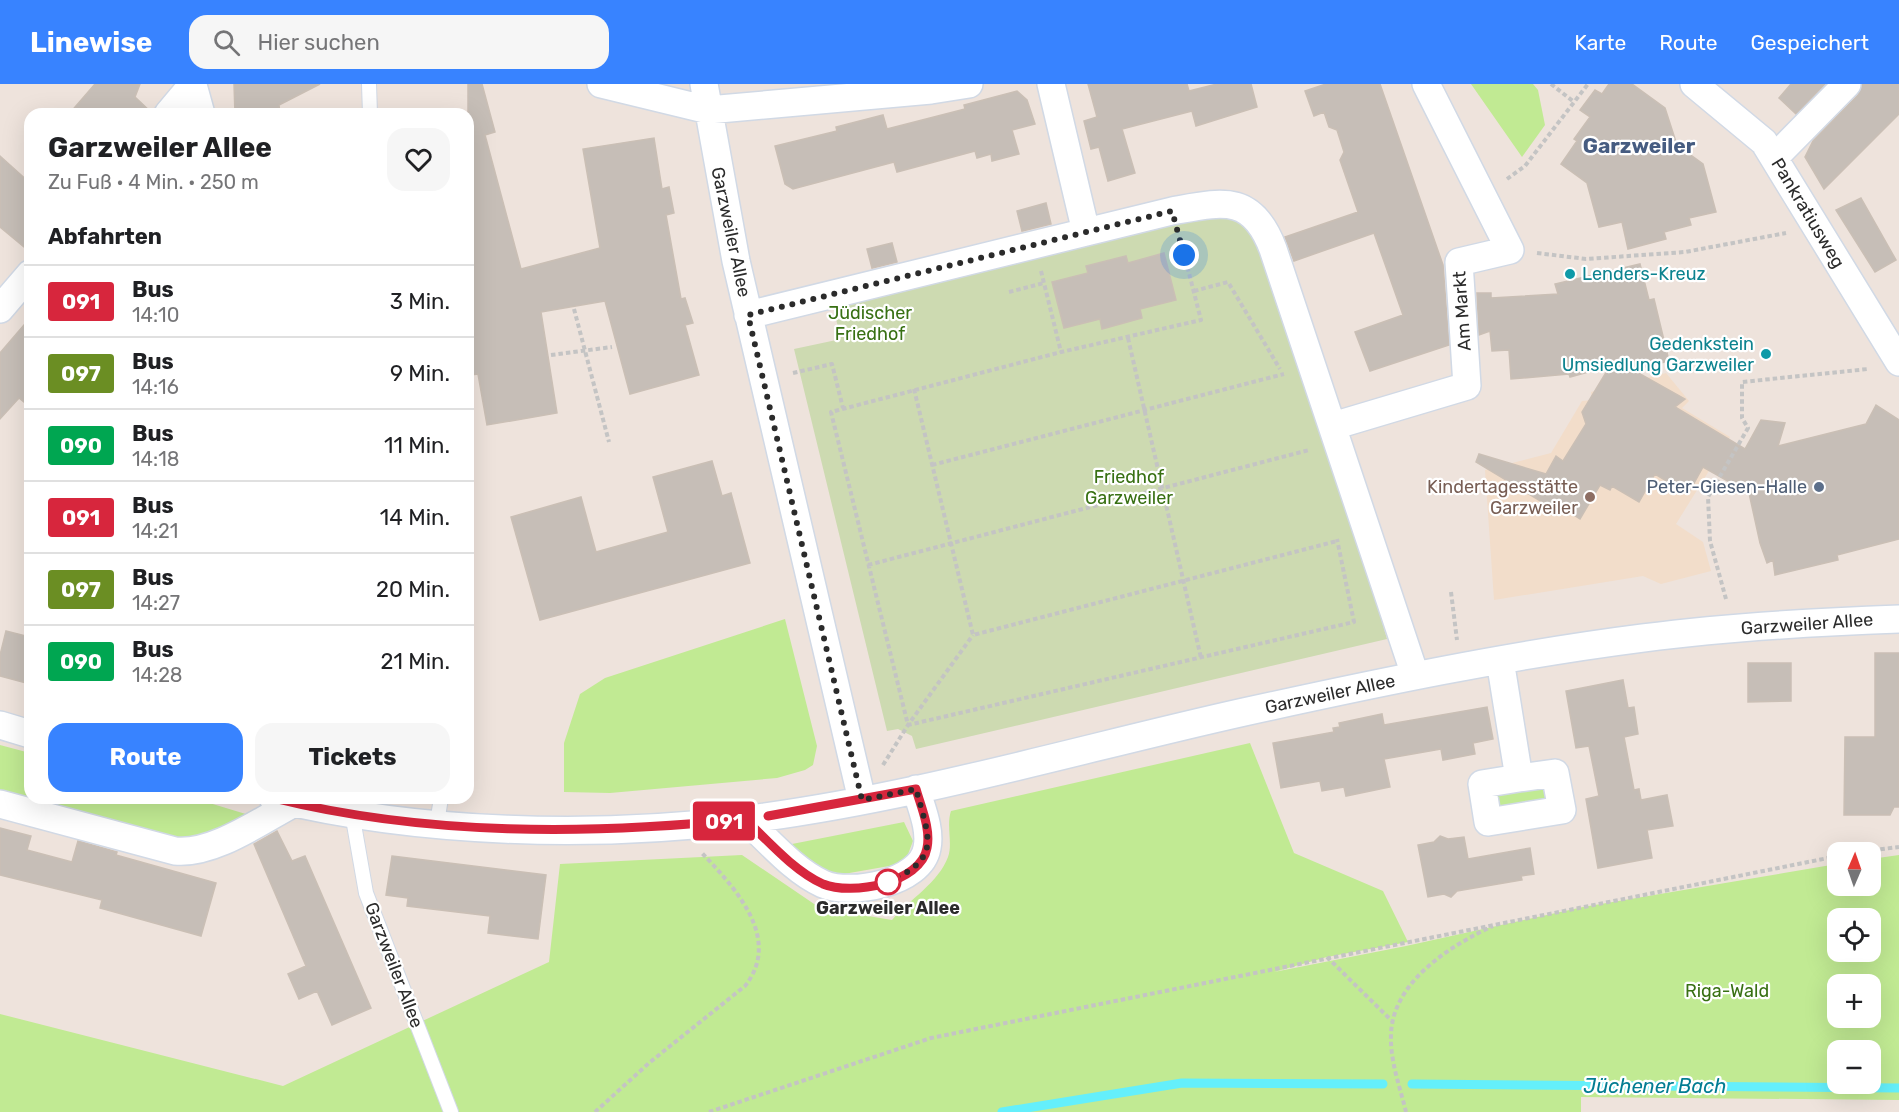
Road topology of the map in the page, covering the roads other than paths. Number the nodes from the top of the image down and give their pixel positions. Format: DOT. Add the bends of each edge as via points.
graph roads {
  1 [pos="369,84"];
  2 [pos="601,84"];
  3 [pos="969,84"];
  4 [pos="1051,84"];
  5 [pos="1426,84"];
  6 [pos="1694,84"];
  7 [pos="1847,84"];
  8 [pos="193,85"];
  9 [pos="931,87"];
  10 [pos="706,97"];
  11 [pos="173,108"];
  12 [pos="199,108"];
  13 [pos="370,108"];
  14 [pos="1775,157"];
  15 [pos="1086,232"];
  16 [pos="24,281"];
  17 [pos="0,309"];
  18 [pos="748,315"];
  19 [pos="1888,365"];
  20 [pos="1333,426"];
  21 [pos="1899,619"];
  22 [pos="1500,660"];
  23 [pos="1415,675"];
  24 [pos="0,725"];
  25 [pos="24,732"];
  26 [pos="1518,778"];
  27 [pos="916,789"];
  28 [pos="862,800"];
  29 [pos="0,804"];
  30 [pos="280,804"];
  31 [pos="307,804"];
  32 [pos="439,810"];
  33 [pos="352,813"];
  34 [pos="745,819"];
  35 [pos="451,1112"];
  1 -- 13 [label="lane"];
  2 -- 10 [label="street"];
  3 -- 9 [label="street"];
  4 -- 15 [label="street"];
  5 -- 20 [label="street, Am Markt" via="1510,250 1459,262 1467,386"];
  6 -- 14 [label="street, Pankratiusweg" via="1752,129"];
  7 -- 14 [label="street"];
  8 -- 11 [label="street"];
  8 -- 12 [label="street"];
  9 -- 10 [label="street"];
  10 -- 18 [label="street, Garzweiler Allee"];
  14 -- 19 [label="street, Pankratiusweg" via="1817,227"];
  15 -- 18 [label="street"];
  15 -- 20 [label="street" via="1172,211 1222,204 1239,207 1261,222"];
  16 -- 17 [label="street"];
  18 -- 28 [label="street, Garzweiler Allee"];
  20 -- 23 [label="street"];
  21 -- 22 [label="street, Garzweiler Allee" via="1698,632"];
  22 -- 23 [label="street, Garzweiler Allee"];
  22 -- 26 [label="street"];
  23 -- 27 [label="street, Garzweiler Allee"];
  24 -- 25 [label="street"];
  27 -- 28 [label="street, Garzweiler Allee"];
  27 -- 34 [label="street" via="928,841 923,859 912,871 896,879 861,888 817,881"];
  28 -- 34 [label="street, Garzweiler Allee"];
  29 -- 30 [label="street, Garzweiler Allee" via="175,851 192,852 208,848"];
  31 -- 33 [label="street, Garzweiler Allee"];
  32 -- 33 [label="street, Garzweiler Allee"];
  32 -- 34 [label="street, Garzweiler Allee" via="575,830"];
  33 -- 35 [label="lane, Garzweiler Allee" via="366,892"];
}
